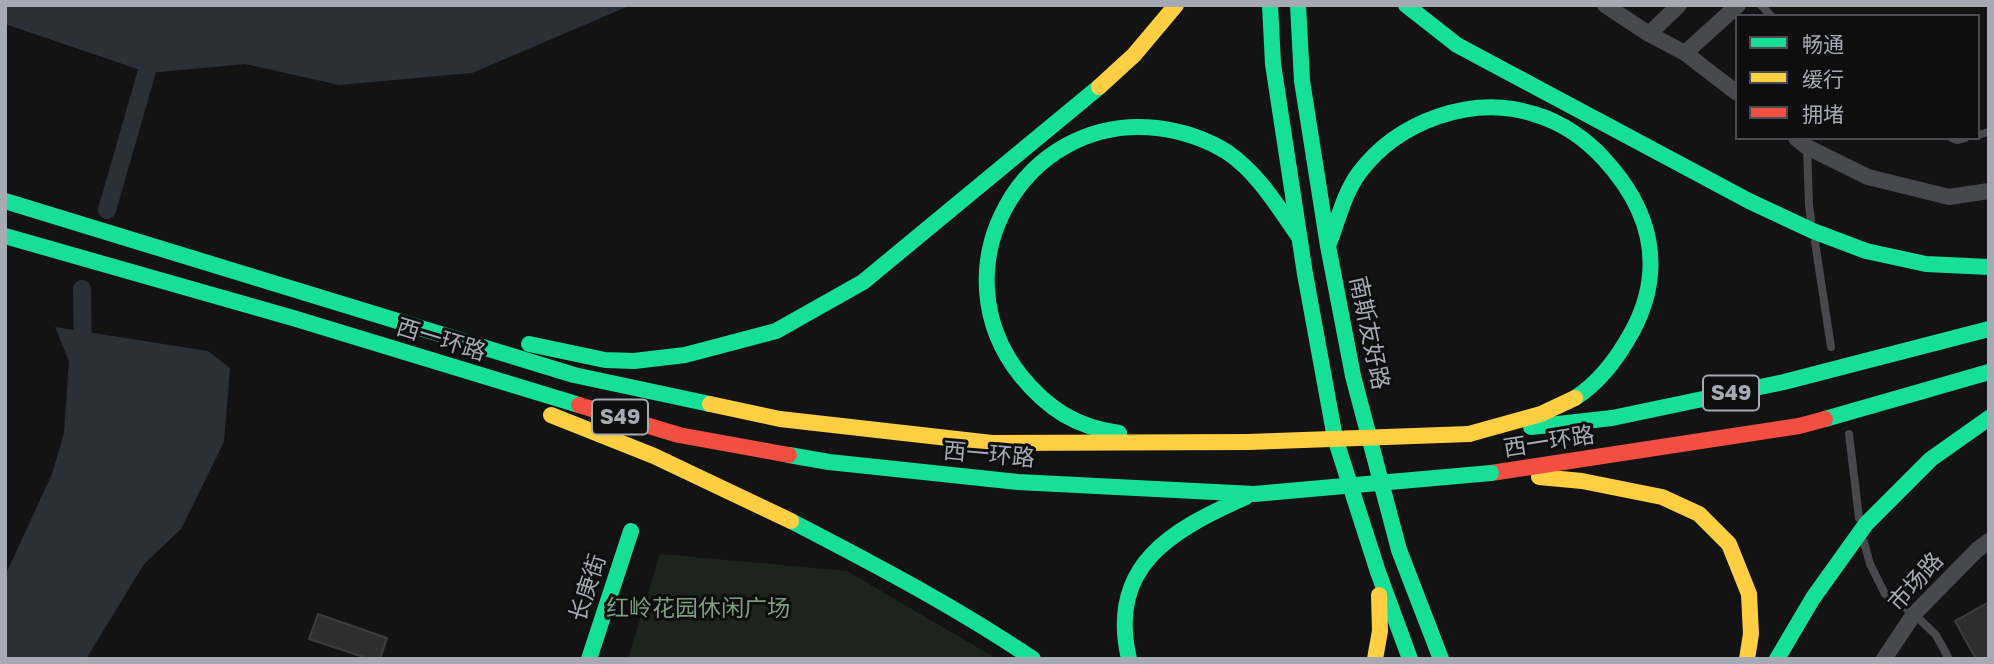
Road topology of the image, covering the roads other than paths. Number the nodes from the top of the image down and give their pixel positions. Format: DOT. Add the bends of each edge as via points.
graph roads {
  1 [pos="1176,5"];
  2 [pos="1270,5"];
  3 [pos="1298,5"];
  4 [pos="1406,5"];
  5 [pos="1605,5"];
  6 [pos="1679,5"];
  7 [pos="1738,5"];
  8 [pos="1649,34"];
  9 [pos="1685,53"];
  10 [pos="1735,91"];
  11 [pos="1801,143"];
  12 [pos="1989,191"];
  13 [pos="5,201"];
  14 [pos="1811,220"];
  15 [pos="5,236"];
  16 [pos="1299,237"];
  17 [pos="1815,243"];
  18 [pos="1328,246"];
  19 [pos="1989,267"];
  20 [pos="312,296"];
  21 [pos="293,318"];
  22 [pos="1989,329"];
  23 [pos="1831,347"];
  24 [pos="1989,372"];
  25 [pos="500,397"];
  26 [pos="538,410"];
  27 [pos="1989,418"];
  28 [pos="1469,434"];
  29 [pos="1849,434"];
  30 [pos="1248,442"];
  31 [pos="1491,473"];
  32 [pos="1254,494"];
  33 [pos="1858,519"];
  34 [pos="631,531"];
  35 [pos="1989,541"];
  36 [pos="1864,542"];
  37 [pos="1378,572"];
  38 [pos="1914,614"];
  39 [pos="589,659"];
  40 [pos="1033,659"];
  41 [pos="1129,659"];
  42 [pos="1375,659"];
  43 [pos="1410,659"];
  44 [pos="1441,659"];
  45 [pos="1747,659"];
  46 [pos="1777,659"];
  47 [pos="1884,659"];
  48 [pos="1949,659"];
  1 -- 20 [label="main road" via="1134,55 1097,88 863,282 776,331 685,355 605,360"];
  2 -- 16 [label="main road" via="1273,64"];
  3 -- 18 [label="main road, 南斯友好路" via="1302,81"];
  4 -- 19 [label="main road" via="1457,46 1813,231 1866,251 1926,264"];
  5 -- 8 [label="street"];
  6 -- 8 [label="street"];
  7 -- 9 [label="street"];
  8 -- 9 [label="street"];
  9 -- 10 [label="street"];
  11 -- 12 [label="street" via="1868,177 1948,197"];
  11 -- 14 [label="lane"];
  13 -- 20 [label="main road, 西一环路 / S49"];
  15 -- 21 [label="main road, 西一环路 / S49"];
  16 -- 30 [label="main road" via="1262,185 1235,158 1181,131 1125,126 1094,132 1059,149 1028,174 1002,212 989,247 986,281 1003,349 1046,404 1074,421 1111,432"];
  16 -- 37 [label="main road" via="1335,438"];
  17 -- 23 [label="lane"];
  18 -- 28 [label="main road" via="1351,187 1372,159 1422,122 1454,111 1488,106 1550,118 1603,155 1623,181 1642,213 1650,273 1634,327 1618,354 1577,396 1544,412"];
  18 -- 44 [label="main road, 南斯友好路" via="1353,376 1399,550"];
  20 -- 30 [label="main road, 西一环路 / S49" via="574,375 780,419 992,443"];
  21 -- 25 [label="main road"];
  21 -- 32 [label="main road, 西一环路 / S49" via="679,435 788,455 1018,482"];
  22 -- 28 [label="main road, 西一环路 / S49" via="1784,382 1626,415"];
  24 -- 31 [label="main road, 西一环路 / S49" via="1799,426"];
  26 -- 40 [label="main road" via="679,466 775,513 924,591"];
  27 -- 46 [label="main road" via="1931,458 1866,524 1813,598"];
  28 -- 30 [label="main road, 西一环路 / S49, bridge"];
  29 -- 33 [label="lane"];
  31 -- 32 [label="main road, 西一环路 / S49, bridge"];
  31 -- 45 [label="main road" via="1615,486 1662,497 1699,514 1729,544 1749,594"];
  32 -- 41 [label="main road" via="1205,515 1142,562 1126,597 1124,632"];
  34 -- 39 [label="main road, 长庚街"];
  35 -- 38 [label="street, 市场路"];
  36 -- 38 [label="lane" via="1885,594"];
  37 -- 42 [label="main road" via="1380,631"];
  37 -- 43 [label="main road"];
  38 -- 47 [label="street, 市场路"];
  38 -- 48 [label="lane" via="1936,635"];
}
